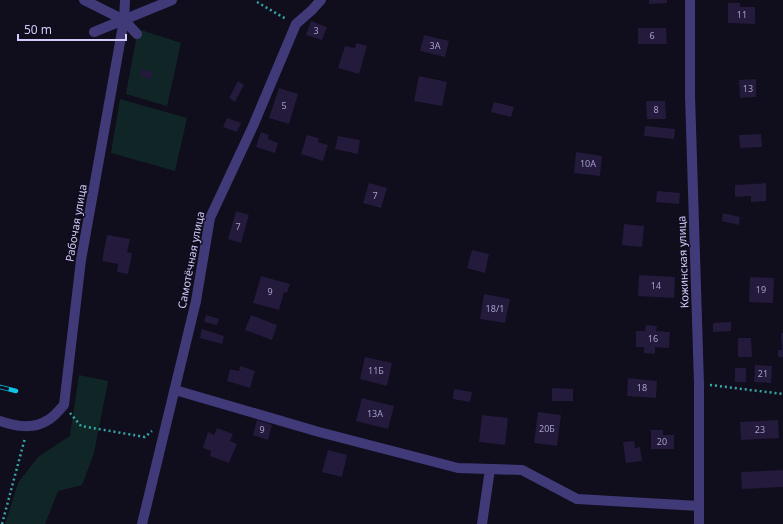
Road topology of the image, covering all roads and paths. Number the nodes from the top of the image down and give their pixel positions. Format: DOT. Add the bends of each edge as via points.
graph roads {
  1 [pos="84,0"];
  2 [pos="125,0"];
  3 [pos="172,0"];
  4 [pos="320,0"];
  5 [pos="690,0"];
  6 [pos="256,2"];
  7 [pos="286,19"];
  8 [pos="124,20"];
  9 [pos="94,32"];
  10 [pos="137,34"];
  11 [pos="699,384"];
  12 [pos="175,390"];
  13 [pos="783,394"];
  14 [pos="64,405"];
  15 [pos="0,421"];
  16 [pos="28,426"];
  17 [pos="155,427"];
  18 [pos="490,469"];
  19 [pos="699,506"];
  20 [pos="2,524"];
  21 [pos="142,524"];
  22 [pos="482,524"];
  23 [pos="699,524"];
  1 -- 8 [label="street"];
  2 -- 8 [label="street, Рабочая улица"];
  3 -- 8 [label="street"];
  4 -- 12 [label="street, Самотёчная улица" via="296,24 253,126 210,218 196,301"];
  5 -- 11 [label="street, Кожинская улица" via="690,95"];
  6 -- 7 [label="path"];
  8 -- 9 [label="street"];
  8 -- 10 [label="street"];
  8 -- 14 [label="street, Рабочая улица" via="82,260"];
  11 -- 13 [label="path"];
  11 -- 19 [label="street, Кожинская улица"];
  12 -- 18 [label="street" via="319,432 458,468"];
  12 -- 21 [label="street, Самотёчная улица"];
  14 -- 16 [label="street" via="48,421"];
  14 -- 17 [label="path" via="81,426 145,438"];
  15 -- 16 [label="street" via="17,427"];
  16 -- 20 [label="path"];
  18 -- 19 [label="street" via="522,470 577,499"];
  18 -- 22 [label="street"];
  19 -- 23 [label="street, Кожинская улица"];
}
